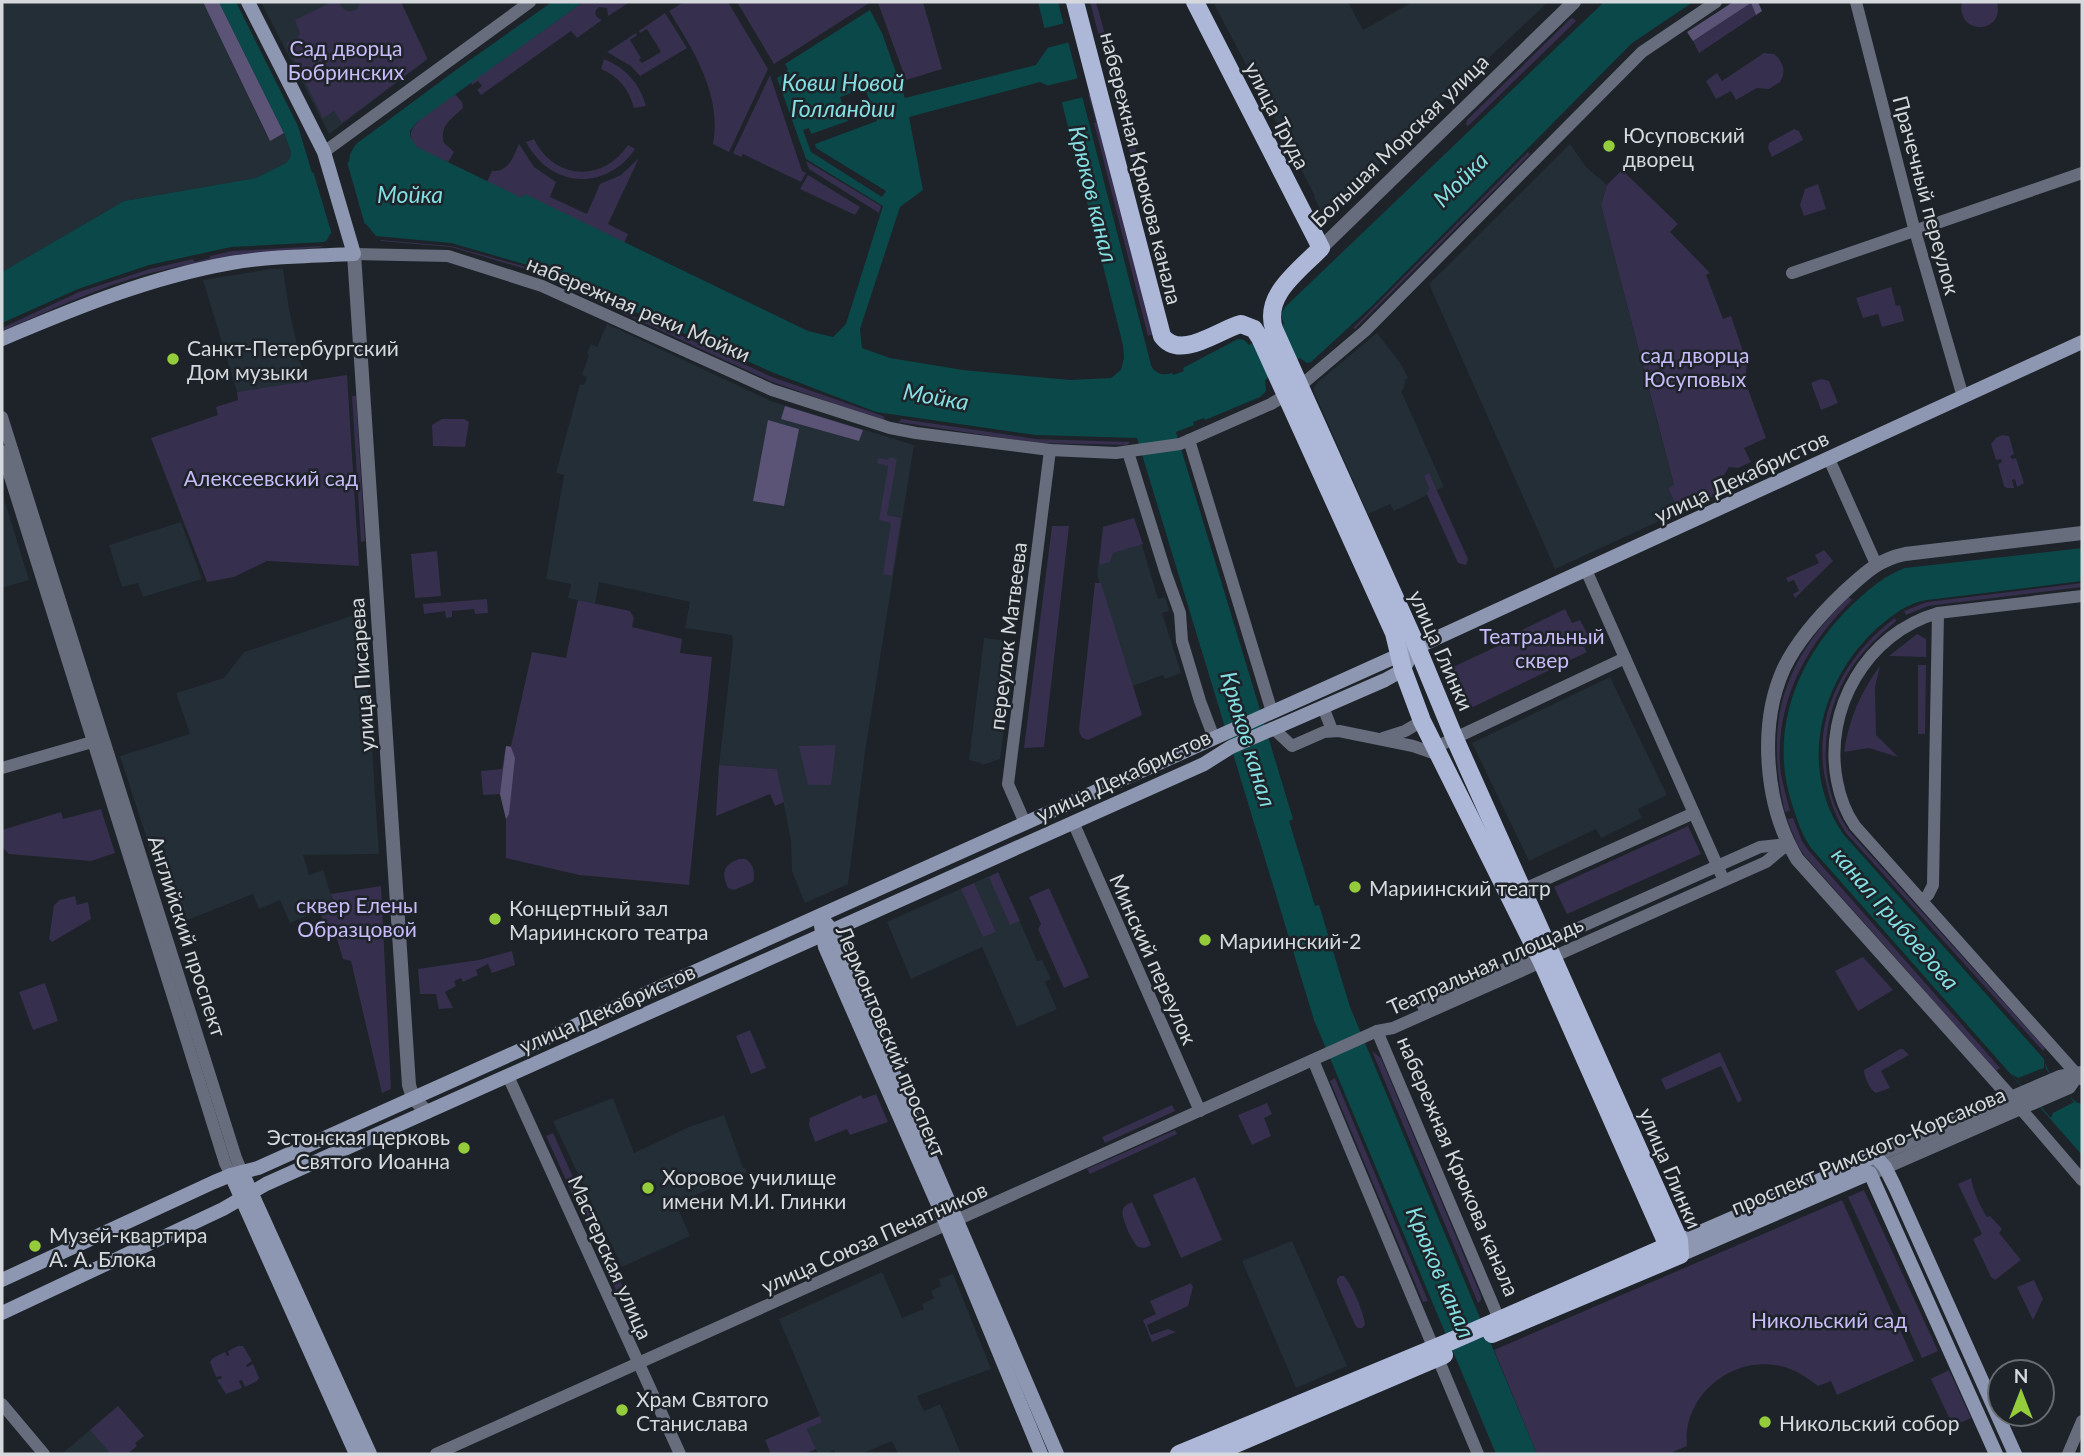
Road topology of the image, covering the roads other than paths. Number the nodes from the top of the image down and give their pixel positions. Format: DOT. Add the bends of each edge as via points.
graph roads {
  1 [pos="248,2"];
  2 [pos="530,2"];
  3 [pos="1075,2"];
  4 [pos="1195,2"];
  5 [pos="1574,2"];
  6 [pos="1716,2"];
  7 [pos="1856,2"];
  8 [pos="324,152"];
  9 [pos="2082,173"];
  10 [pos="1915,231"];
  11 [pos="1321,248"];
  12 [pos="354,254"];
  13 [pos="1791,273"];
  14 [pos="1268,329"];
  15 [pos="2,339"];
  16 [pos="2082,342"];
  17 [pos="1293,391"];
  18 [pos="1963,397"];
  19 [pos="2,417"];
  20 [pos="1184,442"];
  21 [pos="1050,450"];
  22 [pos="2,451"];
  23 [pos="1134,451"];
  24 [pos="1829,459"];
  25 [pos="2082,533"];
  26 [pos="1876,564"];
  27 [pos="1586,570"];
  28 [pos="2082,596"];
  29 [pos="1938,613"];
  30 [pos="1417,648"];
  31 [pos="1625,658"];
  32 [pos="1401,662"];
  33 [pos="1323,707"];
  34 [pos="1267,714"];
  35 [pos="1422,721"];
  36 [pos="1270,730"];
  37 [pos="1332,730"];
  38 [pos="1224,739"];
  39 [pos="1379,739"];
  40 [pos="1455,739"];
  41 [pos="98,740"];
  42 [pos="1438,751"];
  43 [pos="2,768"];
  44 [pos="1694,813"];
  45 [pos="1073,822"];
  46 [pos="1025,823"];
  47 [pos="1789,843"];
  48 [pos="1717,866"];
  49 [pos="1724,880"];
  50 [pos="1516,892"];
  51 [pos="1922,900"];
  52 [pos="820,915"];
  53 [pos="827,933"];
  54 [pos="1545,954"];
  55 [pos="1377,1031"];
  56 [pos="1313,1060"];
  57 [pos="508,1076"];
  58 [pos="2081,1076"];
  59 [pos="413,1098"];
  60 [pos="2023,1101"];
  61 [pos="1200,1111"];
  62 [pos="427,1112"];
  63 [pos="1880,1162"];
  64 [pos="1870,1173"];
  65 [pos="236,1174"];
  66 [pos="2082,1180"];
  67 [pos="247,1196"];
  68 [pos="952,1223"];
  69 [pos="1676,1247"];
  70 [pos="2,1280"];
  71 [pos="2,1313"];
  72 [pos="1490,1327"];
  73 [pos="1443,1350"];
  74 [pos="639,1364"];
  75 [pos="2,1404"];
  76 [pos="2082,1422"];
  77 [pos="44,1454"];
  78 [pos="356,1454"];
  79 [pos="370,1454"];
  80 [pos="436,1454"];
  81 [pos="680,1454"];
  82 [pos="1041,1454"];
  83 [pos="1057,1454"];
  84 [pos="1179,1454"];
  85 [pos="1212,1454"];
  86 [pos="1479,1454"];
  87 [pos="1996,1454"];
  88 [pos="2015,1454"];
  89 [pos="2068,1454"];
  1 -- 8 [label="main road, улица Писарева"];
  2 -- 8 [label="street"];
  3 -- 14 [label="main road, набережная Крюкова канала" via="1162,336 1178,347 1241,324"];
  4 -- 11 [label="main road, улица Труда"];
  5 -- 11 [label="street, Большая Морская улица"];
  6 -- 17 [label="street" via="1642,52 1365,331"];
  7 -- 10 [label="street, Прачечный переулок"];
  8 -- 12 [label="main road, улица Писарева"];
  9 -- 10 [label="street"];
  10 -- 13 [label="street"];
  10 -- 18 [label="street, Прачечный переулок"];
  11 -- 14 [label="main road, Большая Морская улица" via="1274,299"];
  12 -- 15 [label="main road, набережная реки Мойки" via="216,266 80,306"];
  12 -- 21 [label="street, набережная реки Мойки" via="448,257 542,286 772,390 876,425"];
  12 -- 59 [label="street, улица Писарева"];
  14 -- 17 [label="main road, улица Глинки"];
  16 -- 18 [label="main road, улица Декабристов"];
  17 -- 20 [label="street"];
  17 -- 30 [label="main road, улица Глинки"];
  17 -- 32 [label="main road, улица Глинки" via="1394,633"];
  18 -- 24 [label="main road, улица Декабристов"];
  19 -- 41 [label="street, Английский проспект"];
  20 -- 23 [label="street, набережная реки Мойки"];
  20 -- 34 [label="street"];
  21 -- 23 [label="street, набережная реки Мойки"];
  21 -- 46 [label="street, переулок Матвеева" via="1008,784"];
  22 -- 41 [label="street, Английский проспект"];
  23 -- 38 [label="street" via="1200,701"];
  24 -- 26 [label="street"];
  24 -- 27 [label="main road, улица Декабристов"];
  25 -- 26 [label="street" via="1905,554"];
  26 -- 47 [label="street" via="1813,623 1778,687 1768,762"];
  27 -- 30 [label="main road, улица Декабристов"];
  27 -- 31 [label="street"];
  28 -- 29 [label="street"];
  29 -- 51 [label="street" via="1933,885"];
  29 -- 51 [label="street" via="1908,625 1880,645 1864,664 1841,709 1834,748 1839,789 1850,819"];
  30 -- 32 [label="main road"];
  30 -- 40 [label="main road, улица Глинки"];
  31 -- 40 [label="street"];
  31 -- 44 [label="street"];
  32 -- 33 [label="main road" via="1385,680"];
  32 -- 34 [label="main road"];
  32 -- 35 [label="main road, улица Глинки"];
  33 -- 36 [label="main road"];
  33 -- 37 [label="street"];
  34 -- 38 [label="main road"];
  35 -- 39 [label="street"];
  35 -- 42 [label="main road, улица Глинки"];
  36 -- 37 [label="street" via="1292,746"];
  36 -- 38 [label="main road"];
  37 -- 39 [label="street"];
  38 -- 45 [label="main road, улица Декабристов" via="1204,764"];
  38 -- 46 [label="main road, улица Декабристов"];
  39 -- 42 [label="street"];
  40 -- 42 [label="street"];
  40 -- 50 [label="main road, улица Глинки"];
  41 -- 43 [label="street"];
  41 -- 65 [label="street, Английский проспект" via="220,1149"];
  42 -- 50 [label="main road, улица Глинки"];
  44 -- 48 [label="street"];
  44 -- 50 [label="street"];
  45 -- 53 [label="main road, улица Декабристов"];
  45 -- 61 [label="street, Минский переулок"];
  46 -- 52 [label="main road, улица Декабристов"];
  47 -- 48 [label="street, Театральная площадь" via="1760,847"];
  47 -- 49 [label="street, Театральная площадь" via="1766,862"];
  47 -- 60 [label="street" via="1817,882"];
  48 -- 49 [label="street"];
  48 -- 54 [label="street, Театральная площадь"];
  49 -- 54 [label="street, Театральная площадь"];
  50 -- 54 [label="main road, улица Глинки"];
  51 -- 58 [label="street"];
  52 -- 53 [label="main road, Лермонтовский проспект"];
  52 -- 59 [label="main road, улица Декабристов"];
  53 -- 57 [label="main road, улица Декабристов"];
  53 -- 68 [label="main road, Лермонтовский проспект" via="825,947"];
  54 -- 55 [label="street, Театральная площадь" via="1393,1028"];
  54 -- 69 [label="main road, улица Глинки"];
  55 -- 56 [label="street, улица Союза Печатников"];
  55 -- 72 [label="street, набережная Крюкова канала"];
  56 -- 61 [label="street, улица Союза Печатников"];
  56 -- 73 [label="street"];
  57 -- 62 [label="main road, улица Декабристов"];
  57 -- 74 [label="street, Мастерская улица"];
  58 -- 60 [label="street, проспект Римского-Корсакова"];
  59 -- 62 [label="street"];
  59 -- 65 [label="main road, улица Декабристов"];
  60 -- 63 [label="street, проспект Римского-Корсакова"];
  60 -- 66 [label="street"];
  61 -- 68 [label="street, улица Союза Печатников"];
  62 -- 67 [label="main road, улица Декабристов"];
  63 -- 64 [label="street, проспект Римского-Корсакова"];
  63 -- 69 [label="main road, проспект Римского-Корсакова"];
  63 -- 88 [label="main road"];
  64 -- 69 [label="main road, проспект Римского-Корсакова"];
  64 -- 87 [label="main road"];
  65 -- 67 [label="main road, Английский проспект"];
  65 -- 70 [label="main road, улица Декабристов"];
  67 -- 71 [label="main road, улица Декабристов"];
  67 -- 78 [label="main road, Английский проспект"];
  67 -- 79 [label="main road, Английский проспект"];
  68 -- 74 [label="street, улица Союза Печатников"];
  68 -- 82 [label="main road, Лермонтовский проспект"];
  68 -- 83 [label="main road, Лермонтовский проспект"];
  69 -- 72 [label="main road, проспект Римского-Корсакова"];
  72 -- 73 [label="main road, проспект Римского-Корсакова"];
  73 -- 84 [label="main road"];
  73 -- 85 [label="main road"];
  73 -- 86 [label="street"];
  74 -- 80 [label="street, улица Союза Печатников"];
  74 -- 81 [label="street, Мастерская улица"];
  75 -- 77 [label="street"];
  76 -- 89 [label="street"];
}
